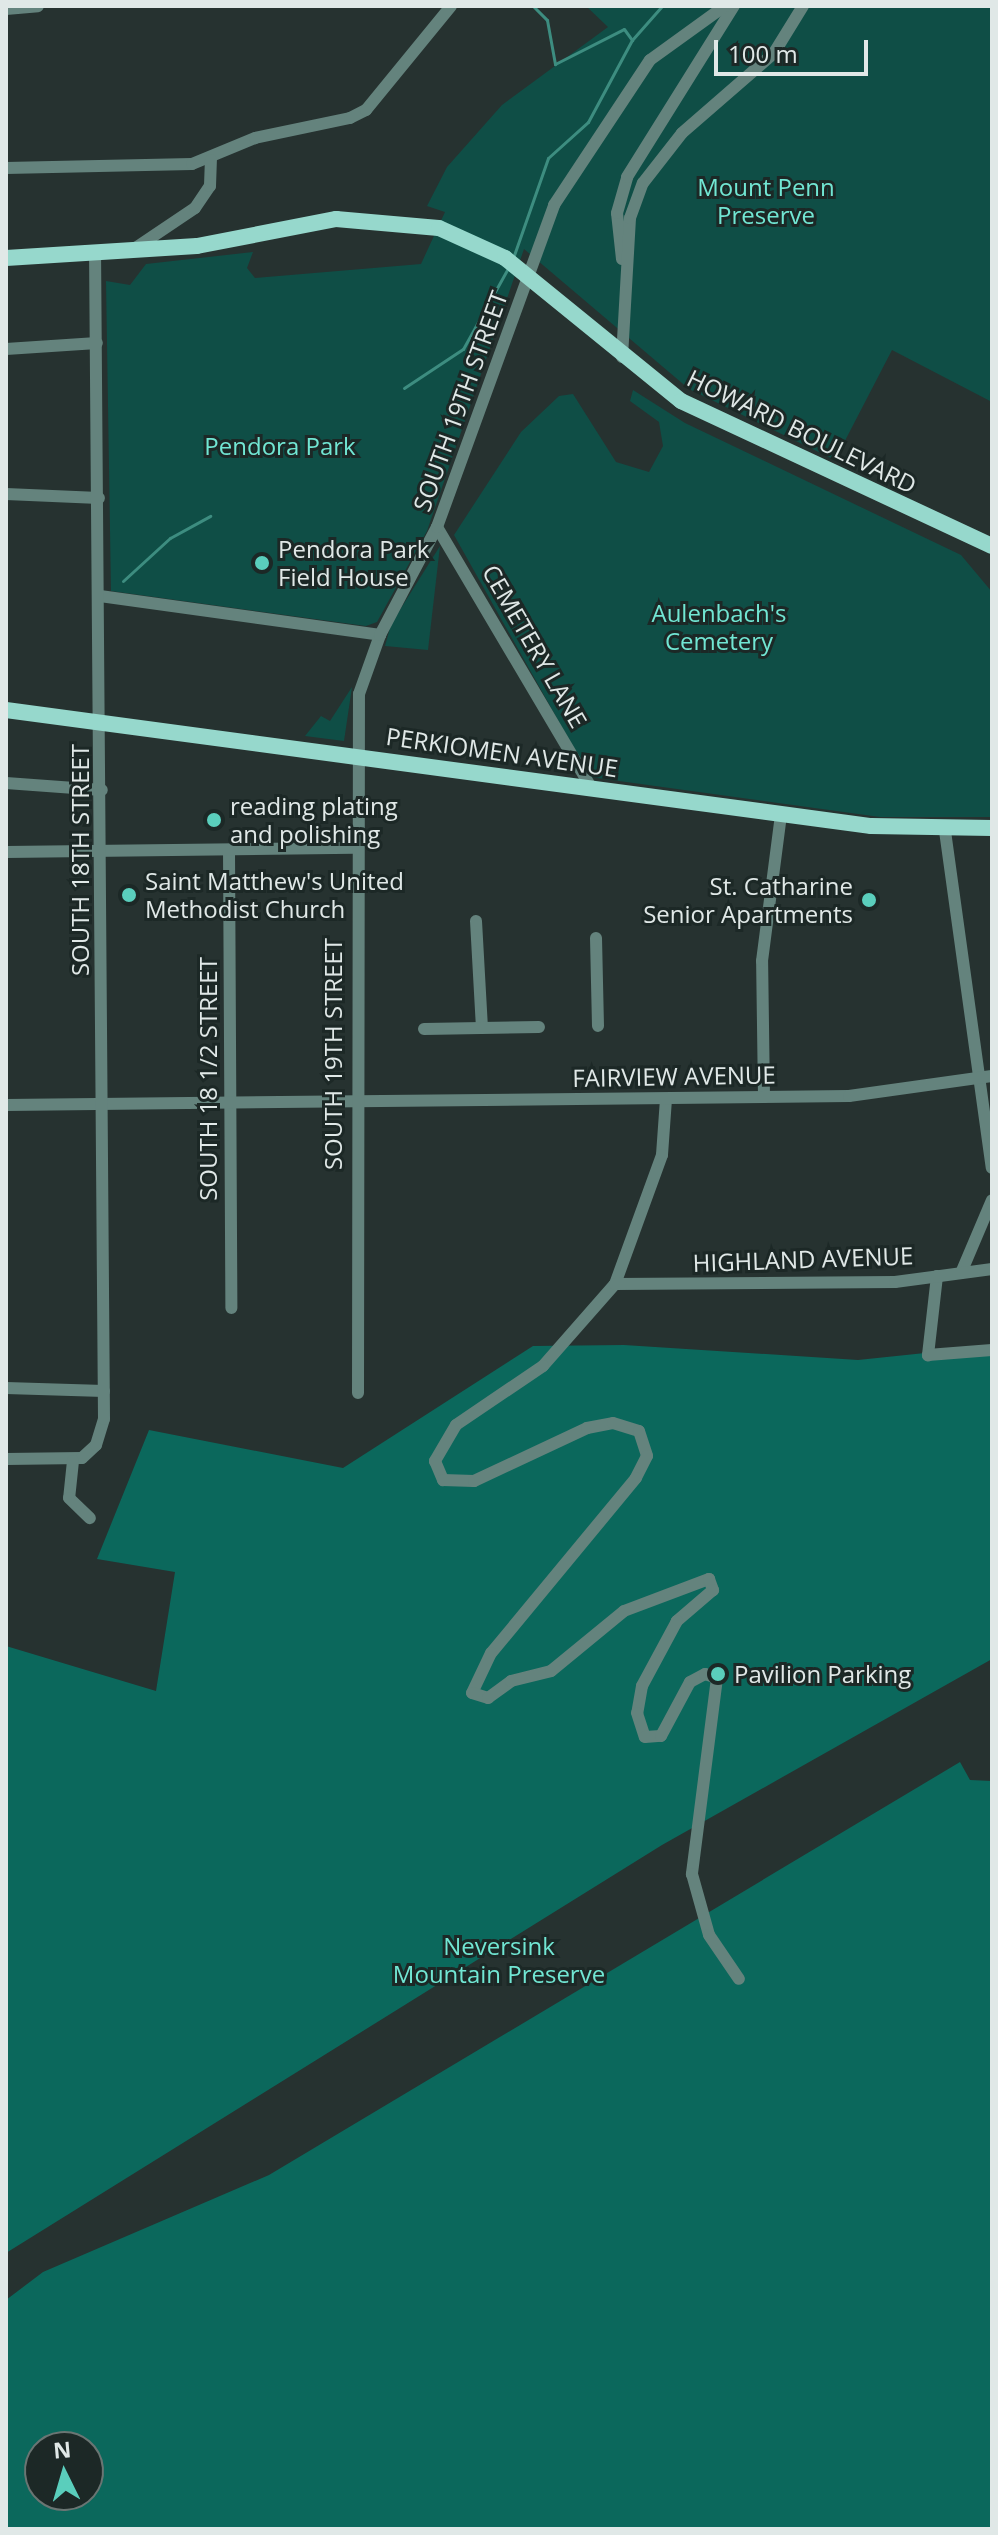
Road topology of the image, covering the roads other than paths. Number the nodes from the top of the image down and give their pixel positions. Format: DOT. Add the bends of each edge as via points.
graph roads {
  1 [pos="38,6"];
  2 [pos="725,6"];
  3 [pos="734,6"];
  4 [pos="803,6"];
  5 [pos="6,9"];
  6 [pos="444,9"];
  7 [pos="211,160"];
  8 [pos="6,168"];
  9 [pos="131,250"];
  10 [pos="95,253"];
  11 [pos="6,258"];
  12 [pos="624,270"];
  13 [pos="97,343"];
  14 [pos="6,349"];
  15 [pos="622,357"];
  16 [pos="6,494"];
  17 [pos="99,498"];
  18 [pos="437,527"];
  19 [pos="992,546"];
  20 [pos="100,596"];
  21 [pos="380,635"];
  22 [pos="6,710"];
  23 [pos="101,723"];
  24 [pos="354,757"];
  25 [pos="6,783"];
  26 [pos="592,789"];
  27 [pos="102,790"];
  28 [pos="781,814"];
  29 [pos="992,828"];
  30 [pos="945,831"];
  31 [pos="354,848"];
  32 [pos="229,850"];
  33 [pos="102,851"];
  34 [pos="6,852"];
  35 [pos="476,921"];
  36 [pos="596,938"];
  37 [pos="598,1026"];
  38 [pos="539,1027"];
  39 [pos="482,1028"];
  40 [pos="424,1029"];
  41 [pos="986,1077"];
  42 [pos="764,1097"];
  43 [pos="666,1099"];
  44 [pos="355,1102"];
  45 [pos="230,1103"];
  46 [pos="103,1104"];
  47 [pos="6,1105"];
  48 [pos="992,1168"];
  49 [pos="992,1200"];
  50 [pos="992,1269"];
  51 [pos="961,1273"];
  52 [pos="937,1276"];
  53 [pos="615,1284"];
  54 [pos="231,1308"];
  55 [pos="992,1350"];
  56 [pos="6,1388"];
  57 [pos="104,1391"];
  58 [pos="358,1393"];
  59 [pos="6,1459"];
  60 [pos="77,1459"];
  61 [pos="90,1518"];
  62 [pos="739,1979"];
  1 -- 5 [label="street"];
  2 -- 18 [label="street, SOUTH 19TH STREET" via="650,60 561,194"];
  3 -- 12 [label="street" via="627,177 617,213"];
  4 -- 12 [label="street" via="774,53 657,159 630,218"];
  6 -- 7 [label="street" via="366,110 255,138"];
  7 -- 8 [label="street"];
  7 -- 9 [label="street" via="210,186 195,208"];
  9 -- 10 [label="main road, HOWARD BOULEVARD"];
  9 -- 15 [label="main road, HOWARD BOULEVARD" via="369,218 463,236 532,277"];
  10 -- 11 [label="main road, HOWARD BOULEVARD"];
  10 -- 13 [label="street, SOUTH 18TH STREET"];
  12 -- 15 [label="street"];
  13 -- 14 [label="street"];
  13 -- 17 [label="street, SOUTH 18TH STREET"];
  15 -- 19 [label="main road, HOWARD BOULEVARD" via="706,414"];
  16 -- 17 [label="street"];
  17 -- 20 [label="street, SOUTH 18TH STREET"];
  18 -- 21 [label="street, SOUTH 19TH STREET"];
  18 -- 26 [label="street, CEMETERY LANE"];
  20 -- 21 [label="street"];
  20 -- 23 [label="street, SOUTH 18TH STREET"];
  21 -- 24 [label="street, SOUTH 19TH STREET" via="359,694"];
  22 -- 23 [label="main road, PERKIOMEN AVENUE"];
  23 -- 24 [label="main road, PERKIOMEN AVENUE"];
  23 -- 27 [label="street, SOUTH 18TH STREET"];
  24 -- 26 [label="main road, PERKIOMEN AVENUE"];
  24 -- 31 [label="street, SOUTH 19TH STREET"];
  25 -- 27 [label="street"];
  26 -- 28 [label="main road, PERKIOMEN AVENUE"];
  27 -- 33 [label="street, SOUTH 18TH STREET"];
  28 -- 30 [label="main road, PERKIOMEN AVENUE"];
  28 -- 42 [label="street" via="762,961"];
  29 -- 30 [label="main road, PERKIOMEN AVENUE"];
  30 -- 41 [label="street"];
  31 -- 32 [label="street"];
  31 -- 44 [label="street, SOUTH 19TH STREET"];
  32 -- 33 [label="street"];
  32 -- 45 [label="street, SOUTH 18 1/2 STREET"];
  33 -- 34 [label="street"];
  33 -- 46 [label="street, SOUTH 18TH STREET"];
  35 -- 39 [label="street"];
  36 -- 37 [label="street"];
  38 -- 39 [label="street"];
  39 -- 40 [label="street"];
  41 -- 42 [label="street, FAIRVIEW AVENUE" via="849,1096"];
  41 -- 48 [label="street"];
  42 -- 43 [label="street, FAIRVIEW AVENUE"];
  43 -- 44 [label="street, FAIRVIEW AVENUE"];
  43 -- 53 [label="street" via="662,1155"];
  44 -- 45 [label="street, FAIRVIEW AVENUE"];
  44 -- 58 [label="street, SOUTH 19TH STREET"];
  45 -- 46 [label="street, FAIRVIEW AVENUE"];
  45 -- 54 [label="street, SOUTH 18 1/2 STREET"];
  46 -- 47 [label="street, FAIRVIEW AVENUE"];
  46 -- 57 [label="street, SOUTH 18TH STREET"];
  49 -- 51 [label="street"];
  50 -- 51 [label="street, HIGHLAND AVENUE"];
  51 -- 52 [label="street, HIGHLAND AVENUE"];
  52 -- 53 [label="street, HIGHLAND AVENUE"];
  52 -- 55 [label="street" via="928,1355"];
  53 -- 62 [label="street" via="543,1366 456,1425 435,1461 443,1480 474,1481 587,1428 613,1423 639,1431 647,1456 636,1478 491,1653 472,1693 488,1698 511,1681 551,1671 624,1611 709,1579 713,1590 677,1621 642,1686 637,1713 645,1737 661,1736 690,1682 705,1674 717,1678 691,1859 709,1935"];
  56 -- 57 [label="street"];
  57 -- 60 [label="street, SOUTH 18TH STREET" via="103,1429"];
  59 -- 60 [label="street"];
  60 -- 61 [label="street" via="69,1498"];
}
